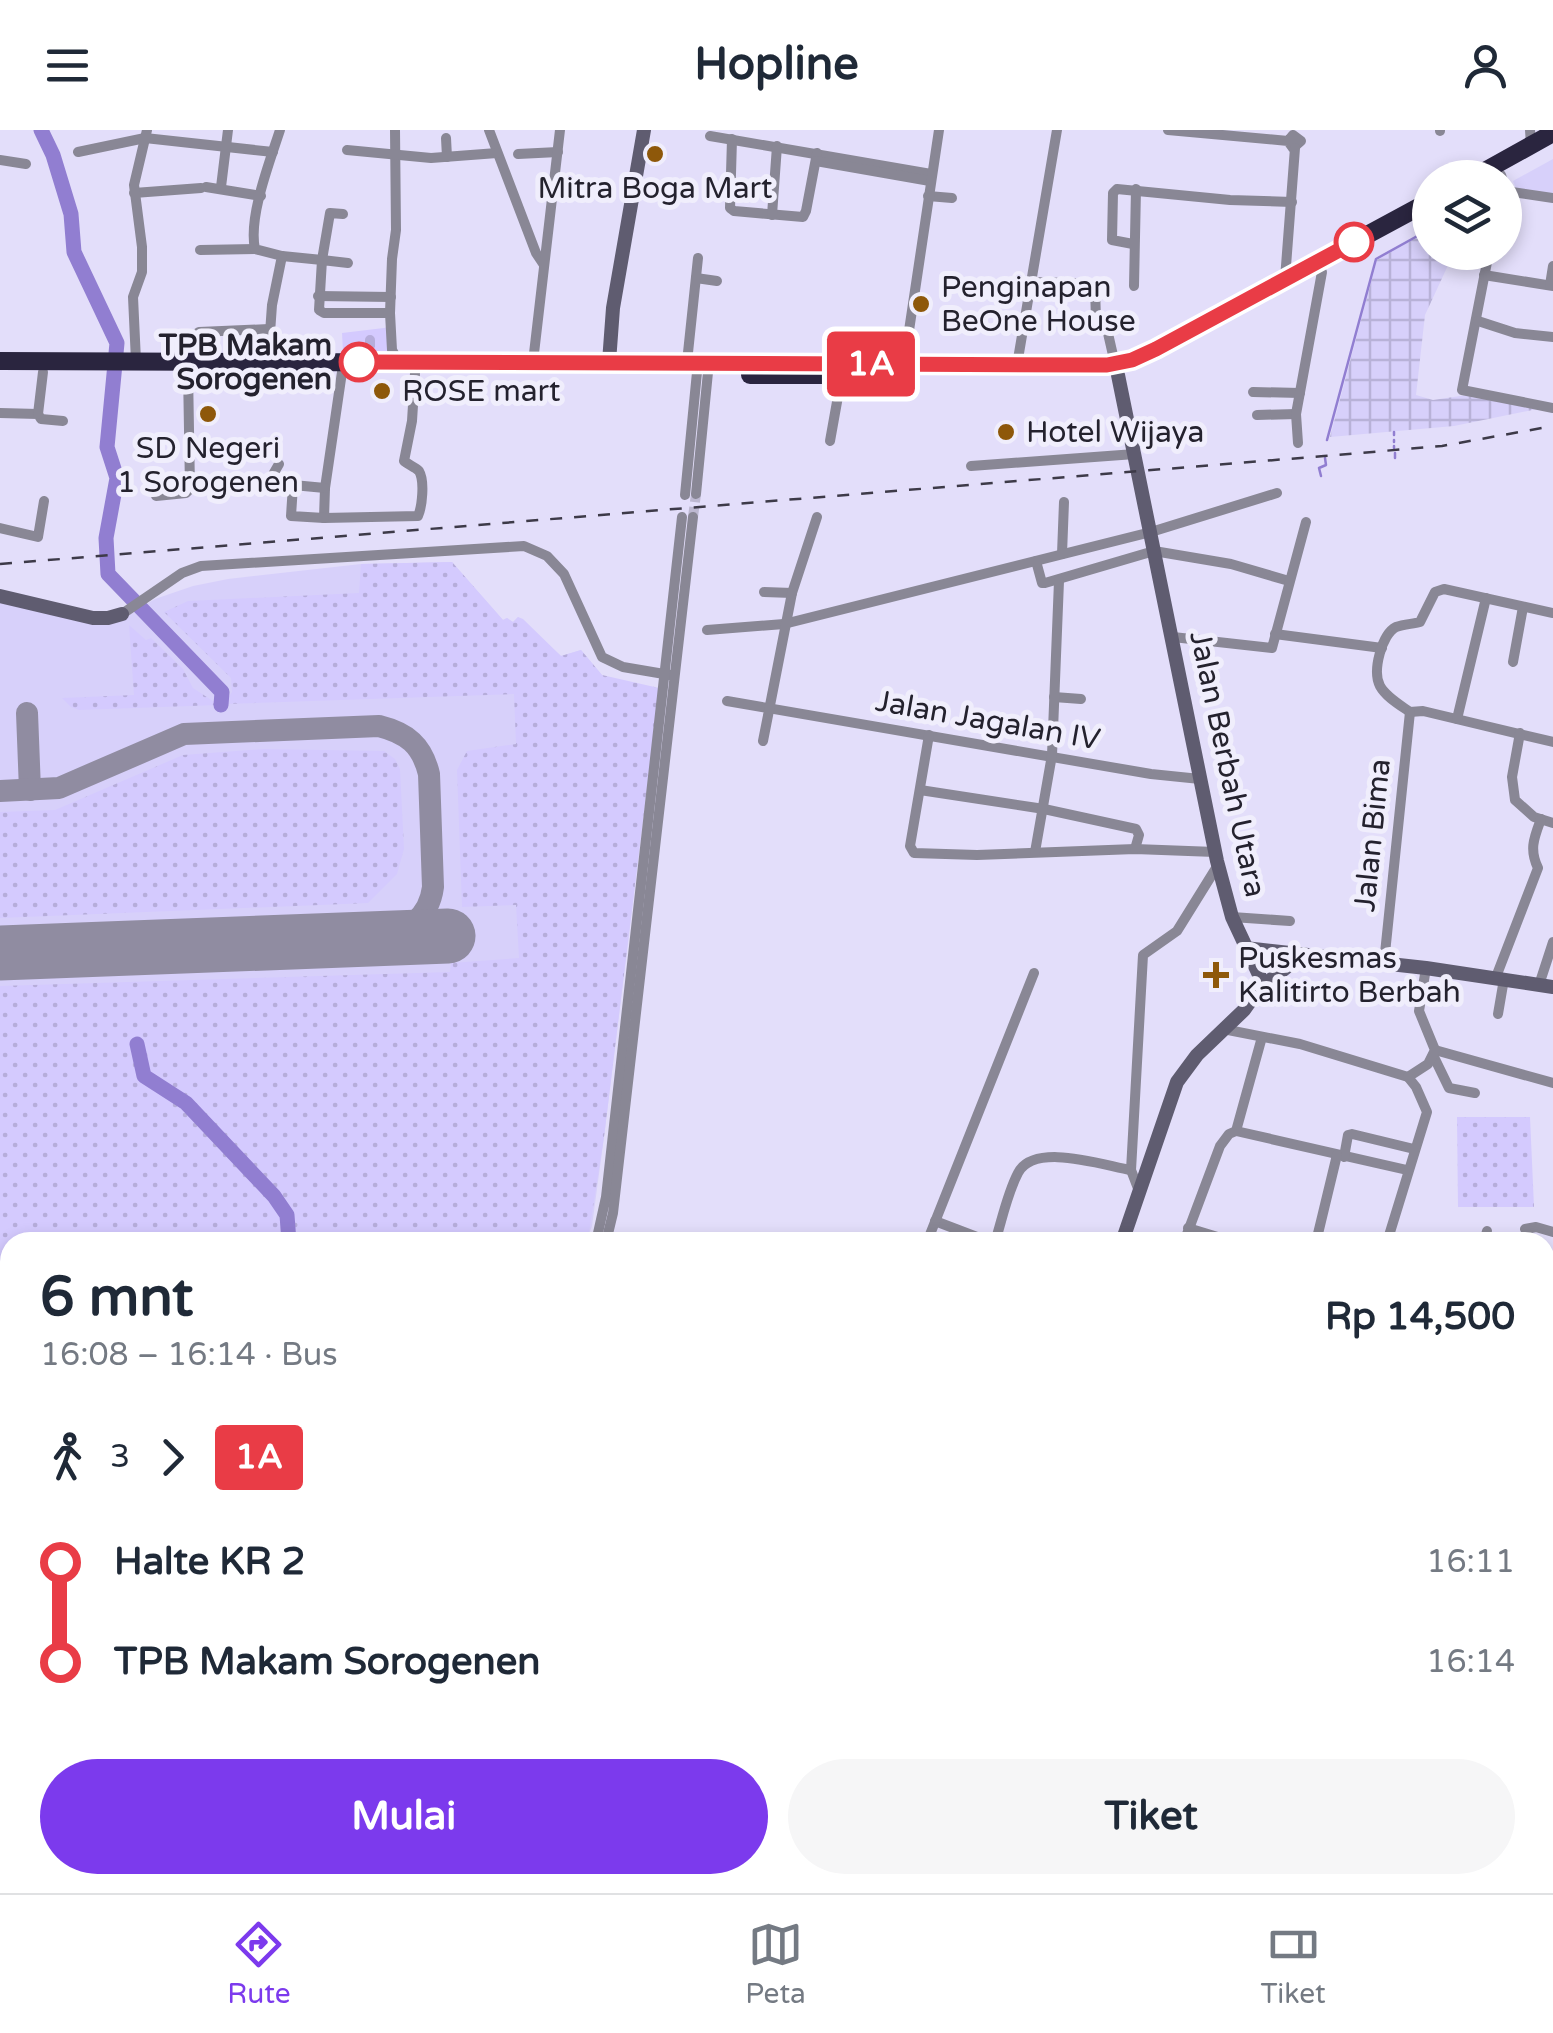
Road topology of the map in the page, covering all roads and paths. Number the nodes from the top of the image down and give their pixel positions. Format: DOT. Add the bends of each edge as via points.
graph roads {
  1 [pos="228,130"];
  2 [pos="280,130"];
  3 [pos="395,130"];
  4 [pos="490,130"];
  5 [pos="560,130"];
  6 [pos="644,130"];
  7 [pos="939,130"];
  8 [pos="1058,130"];
  9 [pos="1168,130"];
  10 [pos="1245,133"];
  11 [pos="1553,133"];
  12 [pos="146,134"];
  13 [pos="710,136"];
  14 [pos="446,138"];
  15 [pos="1530,138"];
  16 [pos="732,140"];
  17 [pos="1298,140"];
  18 [pos="777,146"];
  19 [pos="224,147"];
  20 [pos="1553,147"];
  21 [pos="347,150"];
  22 [pos="78,152"];
  23 [pos="273,152"];
  24 [pos="558,152"];
  25 [pos="497,153"];
  26 [pos="396,154"];
  27 [pos="518,154"];
  28 [pos="817,157"];
  29 [pos="447,158"];
  30 [pos="0,160"];
  31 [pos="1498,160"];
  32 [pos="26,164"];
  33 [pos="1522,167"];
  34 [pos="930,177"];
  35 [pos="221,187"];
  36 [pos="1522,187"];
  37 [pos="1136,189"];
  38 [pos="134,193"];
  39 [pos="260,196"];
  40 [pos="928,196"];
  41 [pos="952,198"];
  42 [pos="1553,198"];
  43 [pos="1292,202"];
  44 [pos="1412,211"];
  45 [pos="343,214"];
  46 [pos="772,215"];
  47 [pos="1412,224"];
  48 [pos="1133,244"];
  49 [pos="256,249"];
  50 [pos="200,250"];
  51 [pos="282,256"];
  52 [pos="698,258"];
  53 [pos="322,260"];
  54 [pos="545,262"];
  55 [pos="348,263"];
  56 [pos="1553,266"];
  57 [pos="1485,270"];
  58 [pos="1322,272"];
  59 [pos="1484,276"];
  60 [pos="696,278"];
  61 [pos="1285,280"];
  62 [pos="717,281"];
  63 [pos="1031,282"];
  64 [pos="1074,283"];
  65 [pos="1095,286"];
  66 [pos="1134,286"];
  67 [pos="1552,286"];
  68 [pos="318,296"];
  69 [pos="391,297"];
  70 [pos="390,312"];
  71 [pos="1478,321"];
  72 [pos="270,330"];
  73 [pos="199,332"];
  74 [pos="1553,337"];
  75 [pos="268,360"];
  76 [pos="0,361"];
  77 [pos="398,362"];
  78 [pos="534,362"];
  79 [pos="609,362"];
  80 [pos="904,364"];
  81 [pos="1018,364"];
  82 [pos="131,365"];
  83 [pos="89,367"];
  84 [pos="700,367"];
  85 [pos="1117,369"];
  86 [pos="0,372"];
  87 [pos="43,372"];
  88 [pos="188,372"];
  89 [pos="342,372"];
  90 [pos="415,373"];
  91 [pos="842,374"];
  92 [pos="1253,392"];
  93 [pos="1300,393"];
  94 [pos="1553,408"];
  95 [pos="0,413"];
  96 [pos="38,414"];
  97 [pos="1296,414"];
  98 [pos="1257,415"];
  99 [pos="63,421"];
  100 [pos="830,440"];
  101 [pos="1298,443"];
  102 [pos="1135,454"];
  103 [pos="279,464"];
  104 [pos="972,466"];
  105 [pos="293,484"];
  106 [pos="325,488"];
  107 [pos="1277,493"];
  108 [pos="691,494"];
  109 [pos="156,496"];
  110 [pos="44,500"];
  111 [pos="1064,502"];
  112 [pos="688,517"];
  113 [pos="817,517"];
  114 [pos="324,518"];
  115 [pos="1306,522"];
  116 [pos="0,528"];
  117 [pos="1151,532"];
  118 [pos="1154,551"];
  119 [pos="1062,554"];
  120 [pos="1036,561"];
  121 [pos="1059,581"];
  122 [pos="1289,582"];
  123 [pos="764,592"];
  124 [pos="792,592"];
  125 [pos="0,596"];
  126 [pos="1486,598"];
  127 [pos="1523,607"];
  128 [pos="1553,613"];
  129 [pos="122,614"];
  130 [pos="784,624"];
  131 [pos="707,630"];
  132 [pos="1275,634"];
  133 [pos="1174,637"];
  134 [pos="1382,648"];
  135 [pos="1513,662"];
  136 [pos="671,675"];
  137 [pos="1054,696"];
  138 [pos="1082,699"];
  139 [pos="727,700"];
  140 [pos="769,708"];
  141 [pos="1410,712"];
  142 [pos="1457,718"];
  143 [pos="1520,733"];
  144 [pos="928,735"];
  145 [pos="763,740"];
  146 [pos="1553,742"];
  147 [pos="1052,755"];
  148 [pos="1200,779"];
  149 [pos="920,790"];
  150 [pos="1044,809"];
  151 [pos="1541,819"];
  152 [pos="1553,823"];
  153 [pos="1135,849"];
  154 [pos="1035,852"];
  155 [pos="1216,858"];
  156 [pos="648,868"];
  157 [pos="1232,917"];
  158 [pos="1290,921"];
  159 [pos="1553,942"];
  160 [pos="1245,948"];
  161 [pos="1303,954"];
  162 [pos="1384,963"];
  163 [pos="1426,968"];
  164 [pos="1034,973"];
  165 [pos="1500,978"];
  166 [pos="1261,984"];
  167 [pos="1546,986"];
  168 [pos="1498,1014"];
  169 [pos="1223,1030"];
  170 [pos="1262,1037"];
  171 [pos="1434,1053"];
  172 [pos="1408,1078"];
  173 [pos="1553,1083"];
  174 [pos="1475,1094"];
  175 [pos="1236,1131"];
  176 [pos="1414,1149"];
  177 [pos="1341,1156"];
  178 [pos="1131,1170"];
  179 [pos="1407,1170"];
  180 [pos="1139,1191"];
  181 [pos="935,1221"];
  182 [pos="1188,1228"];
  183 [pos="1525,1229"];
  184 [pos="598,1232"];
  185 [pos="608,1232"];
  186 [pos="931,1232"];
  187 [pos="953,1232"];
  188 [pos="996,1232"];
  189 [pos="1125,1232"];
  190 [pos="1187,1232"];
  191 [pos="1201,1232"];
  192 [pos="1319,1232"];
  193 [pos="1391,1232"];
  194 [pos="1553,1232"];
  1 -- 19 [label="street"];
  2 -- 23 [label="street"];
  3 -- 26 [label="street"];
  4 -- 25 [label="street"];
  5 -- 24 [label="street"];
  6 -- 79 [label="main road"];
  7 -- 34 [label="street"];
  8 -- 63 [label="street"];
  9 -- 10 [label="street"];
  10 -- 17 [label="street"];
  11 -- 15 [label="highway"];
  12 -- 19 [label="street"];
  12 -- 22 [label="street"];
  12 -- 38 [label="street"];
  13 -- 16 [label="street"];
  14 -- 29 [label="street"];
  15 -- 31 [label="highway"];
  16 -- 18 [label="street"];
  16 -- 46 [label="street" via="730,208"];
  17 -- 43 [label="street"];
  18 -- 28 [label="street"];
  18 -- 46 [label="street"];
  19 -- 23 [label="street"];
  19 -- 35 [label="street"];
  20 -- 33 [label="highway"];
  21 -- 26 [label="street"];
  23 -- 39 [label="street"];
  24 -- 27 [label="street"];
  24 -- 54 [label="street"];
  25 -- 29 [label="street"];
  25 -- 54 [label="street"];
  26 -- 29 [label="street"];
  26 -- 69 [label="street"];
  28 -- 34 [label="street"];
  28 -- 46 [label="street" via="805,214"];
  30 -- 32 [label="street"];
  34 -- 40 [label="street"];
  35 -- 38 [label="street"];
  35 -- 39 [label="street"];
  36 -- 42 [label="street"];
  37 -- 43 [label="street"];
  37 -- 48 [label="street"];
  37 -- 48 [label="street" via="1113,193 1112,240"];
  38 -- 82 [label="street" via="142,272 133,297"];
  39 -- 49 [label="street"];
  40 -- 41 [label="street"];
  40 -- 80 [label="street"];
  43 -- 61 [label="street"];
  44 -- 61 [label="highway"];
  45 -- 53 [label="street" via="330,213"];
  47 -- 58 [label="highway"];
  48 -- 66 [label="street"];
  49 -- 50 [label="street"];
  49 -- 51 [label="street"];
  51 -- 53 [label="street"];
  51 -- 72 [label="street"];
  52 -- 60 [label="street"];
  53 -- 55 [label="street"];
  53 -- 68 [label="street"];
  54 -- 78 [label="street"];
  56 -- 67 [label="street"];
  57 -- 59 [label="street"];
  58 -- 85 [label="highway" via="1162,359"];
  58 -- 93 [label="street"];
  59 -- 67 [label="street"];
  59 -- 71 [label="street"];
  60 -- 62 [label="street"];
  60 -- 84 [label="street"];
  61 -- 85 [label="highway"];
  63 -- 64 [label="street"];
  63 -- 81 [label="street"];
  65 -- 85 [label="street" via="1096,321 1106,329"];
  68 -- 69 [label="street"];
  68 -- 70 [label="street" via="324,313"];
  69 -- 70 [label="street"];
  70 -- 77 [label="street"];
  71 -- 74 [label="street"];
  71 -- 94 [label="street" via="1464,392"];
  72 -- 73 [label="street"];
  72 -- 75 [label="street"];
  75 -- 77 [label="highway"];
  75 -- 82 [label="highway"];
  76 -- 83 [label="highway"];
  77 -- 78 [label="highway"];
  78 -- 79 [label="highway"];
  79 -- 84 [label="highway"];
  80 -- 81 [label="highway"];
  80 -- 84 [label="highway"];
  81 -- 85 [label="highway"];
  82 -- 83 [label="highway"];
  82 -- 88 [label="highway"];
  83 -- 87 [label="highway"];
  84 -- 90 [label="highway"];
  84 -- 91 [label="highway"];
  84 -- 108 [label="street"];
  85 -- 91 [label="highway"];
  85 -- 102 [label="main road, Jalan Berbah Utara"];
  86 -- 87 [label="highway"];
  87 -- 96 [label="street"];
  88 -- 89 [label="highway"];
  88 -- 109 [label="street" via="190,489"];
  89 -- 90 [label="highway"];
  89 -- 106 [label="street"];
  90 -- 114 [label="street" via="404,461 420,476 418,516"];
  91 -- 100 [label="street"];
  92 -- 93 [label="street"];
  93 -- 97 [label="street"];
  95 -- 96 [label="street"];
  96 -- 99 [label="street"];
  97 -- 98 [label="street"];
  97 -- 101 [label="street"];
  102 -- 104 [label="street"];
  102 -- 117 [label="main road, Jalan Berbah Utara"];
  103 -- 105 [label="street" via="272,478"];
  105 -- 106 [label="street"];
  105 -- 114 [label="street" via="291,516"];
  106 -- 114 [label="street"];
  107 -- 117 [label="street"];
  110 -- 116 [label="street" via="38,537"];
  111 -- 119 [label="street"];
  112 -- 136 [label="street"];
  113 -- 124 [label="street"];
  115 -- 122 [label="street"];
  117 -- 118 [label="main road, Jalan Berbah Utara"];
  117 -- 119 [label="street"];
  118 -- 121 [label="street"];
  118 -- 122 [label="street"];
  118 -- 133 [label="main road, Jalan Berbah Utara"];
  119 -- 120 [label="street"];
  120 -- 121 [label="street" via="1042,582"];
  120 -- 130 [label="street"];
  121 -- 137 [label="street"];
  122 -- 132 [label="street"];
  123 -- 124 [label="street"];
  124 -- 130 [label="street"];
  125 -- 129 [label="main road" via="93,618"];
  126 -- 127 [label="street"];
  126 -- 134 [label="street" via="1439,590 1420,622 1394,628"];
  126 -- 142 [label="street"];
  127 -- 128 [label="street"];
  127 -- 135 [label="street"];
  129 -- 136 [label="street" via="201,566 524,546 548,556 564,574 602,657"];
  130 -- 131 [label="street"];
  130 -- 140 [label="street"];
  132 -- 133 [label="street" via="1269,650"];
  132 -- 134 [label="street"];
  133 -- 148 [label="main road, Jalan Berbah Utara"];
  134 -- 141 [label="street" via="1380,686"];
  136 -- 156 [label="street"];
  137 -- 138 [label="street"];
  137 -- 147 [label="street"];
  139 -- 140 [label="street, Jalan Jagalan IV"];
  140 -- 144 [label="street, Jalan Jagalan IV"];
  140 -- 145 [label="street"];
  141 -- 142 [label="street"];
  141 -- 162 [label="street, Jalan Bima"];
  142 -- 143 [label="street"];
  143 -- 146 [label="street"];
  143 -- 151 [label="street" via="1512,789 1521,808"];
  144 -- 147 [label="street, Jalan Jagalan IV"];
  144 -- 149 [label="street"];
  147 -- 148 [label="street, Jalan Jagalan IV"];
  147 -- 150 [label="street"];
  148 -- 155 [label="main road, Jalan Berbah Utara"];
  149 -- 150 [label="street"];
  149 -- 154 [label="street" via="914,853"];
  150 -- 153 [label="street" via="1136,828"];
  150 -- 154 [label="street"];
  151 -- 152 [label="street"];
  151 -- 165 [label="street" via="1531,853 1538,868"];
  153 -- 154 [label="street"];
  153 -- 155 [label="street"];
  155 -- 157 [label="main road, Jalan Berbah Utara"];
  155 -- 178 [label="street" via="1177,931 1143,955"];
  156 -- 184 [label="street"];
  156 -- 185 [label="street"];
  157 -- 158 [label="street"];
  157 -- 160 [label="main road, Jalan Berbah Utara"];
  159 -- 167 [label="street"];
  160 -- 161 [label="main road"];
  160 -- 166 [label="main road, Jalan Berbah Utara"];
  161 -- 162 [label="main road"];
  161 -- 166 [label="main road"];
  162 -- 163 [label="main road"];
  163 -- 165 [label="main road"];
  163 -- 171 [label="street" via="1419,1012"];
  164 -- 181 [label="street"];
  165 -- 167 [label="main road"];
  165 -- 168 [label="street"];
  166 -- 169 [label="main road"];
  169 -- 170 [label="street"];
  169 -- 180 [label="main road" via="1177,1082"];
  170 -- 172 [label="street"];
  170 -- 175 [label="street"];
  171 -- 172 [label="street"];
  171 -- 173 [label="street"];
  171 -- 174 [label="street" via="1449,1088"];
  172 -- 176 [label="street" via="1426,1112"];
  175 -- 177 [label="street"];
  175 -- 182 [label="street" via="1220,1146"];
  176 -- 177 [label="street" via="1352,1134"];
  176 -- 179 [label="street"];
  177 -- 179 [label="street"];
  177 -- 192 [label="street"];
  178 -- 180 [label="street"];
  178 -- 188 [label="street" via="1048,1156 1030,1160 1016,1175"];
  179 -- 193 [label="street"];
  180 -- 189 [label="main road"];
  181 -- 186 [label="street"];
  181 -- 187 [label="street"];
  182 -- 190 [label="street"];
  182 -- 191 [label="street"];
  183 -- 194 [label="street"];
}
